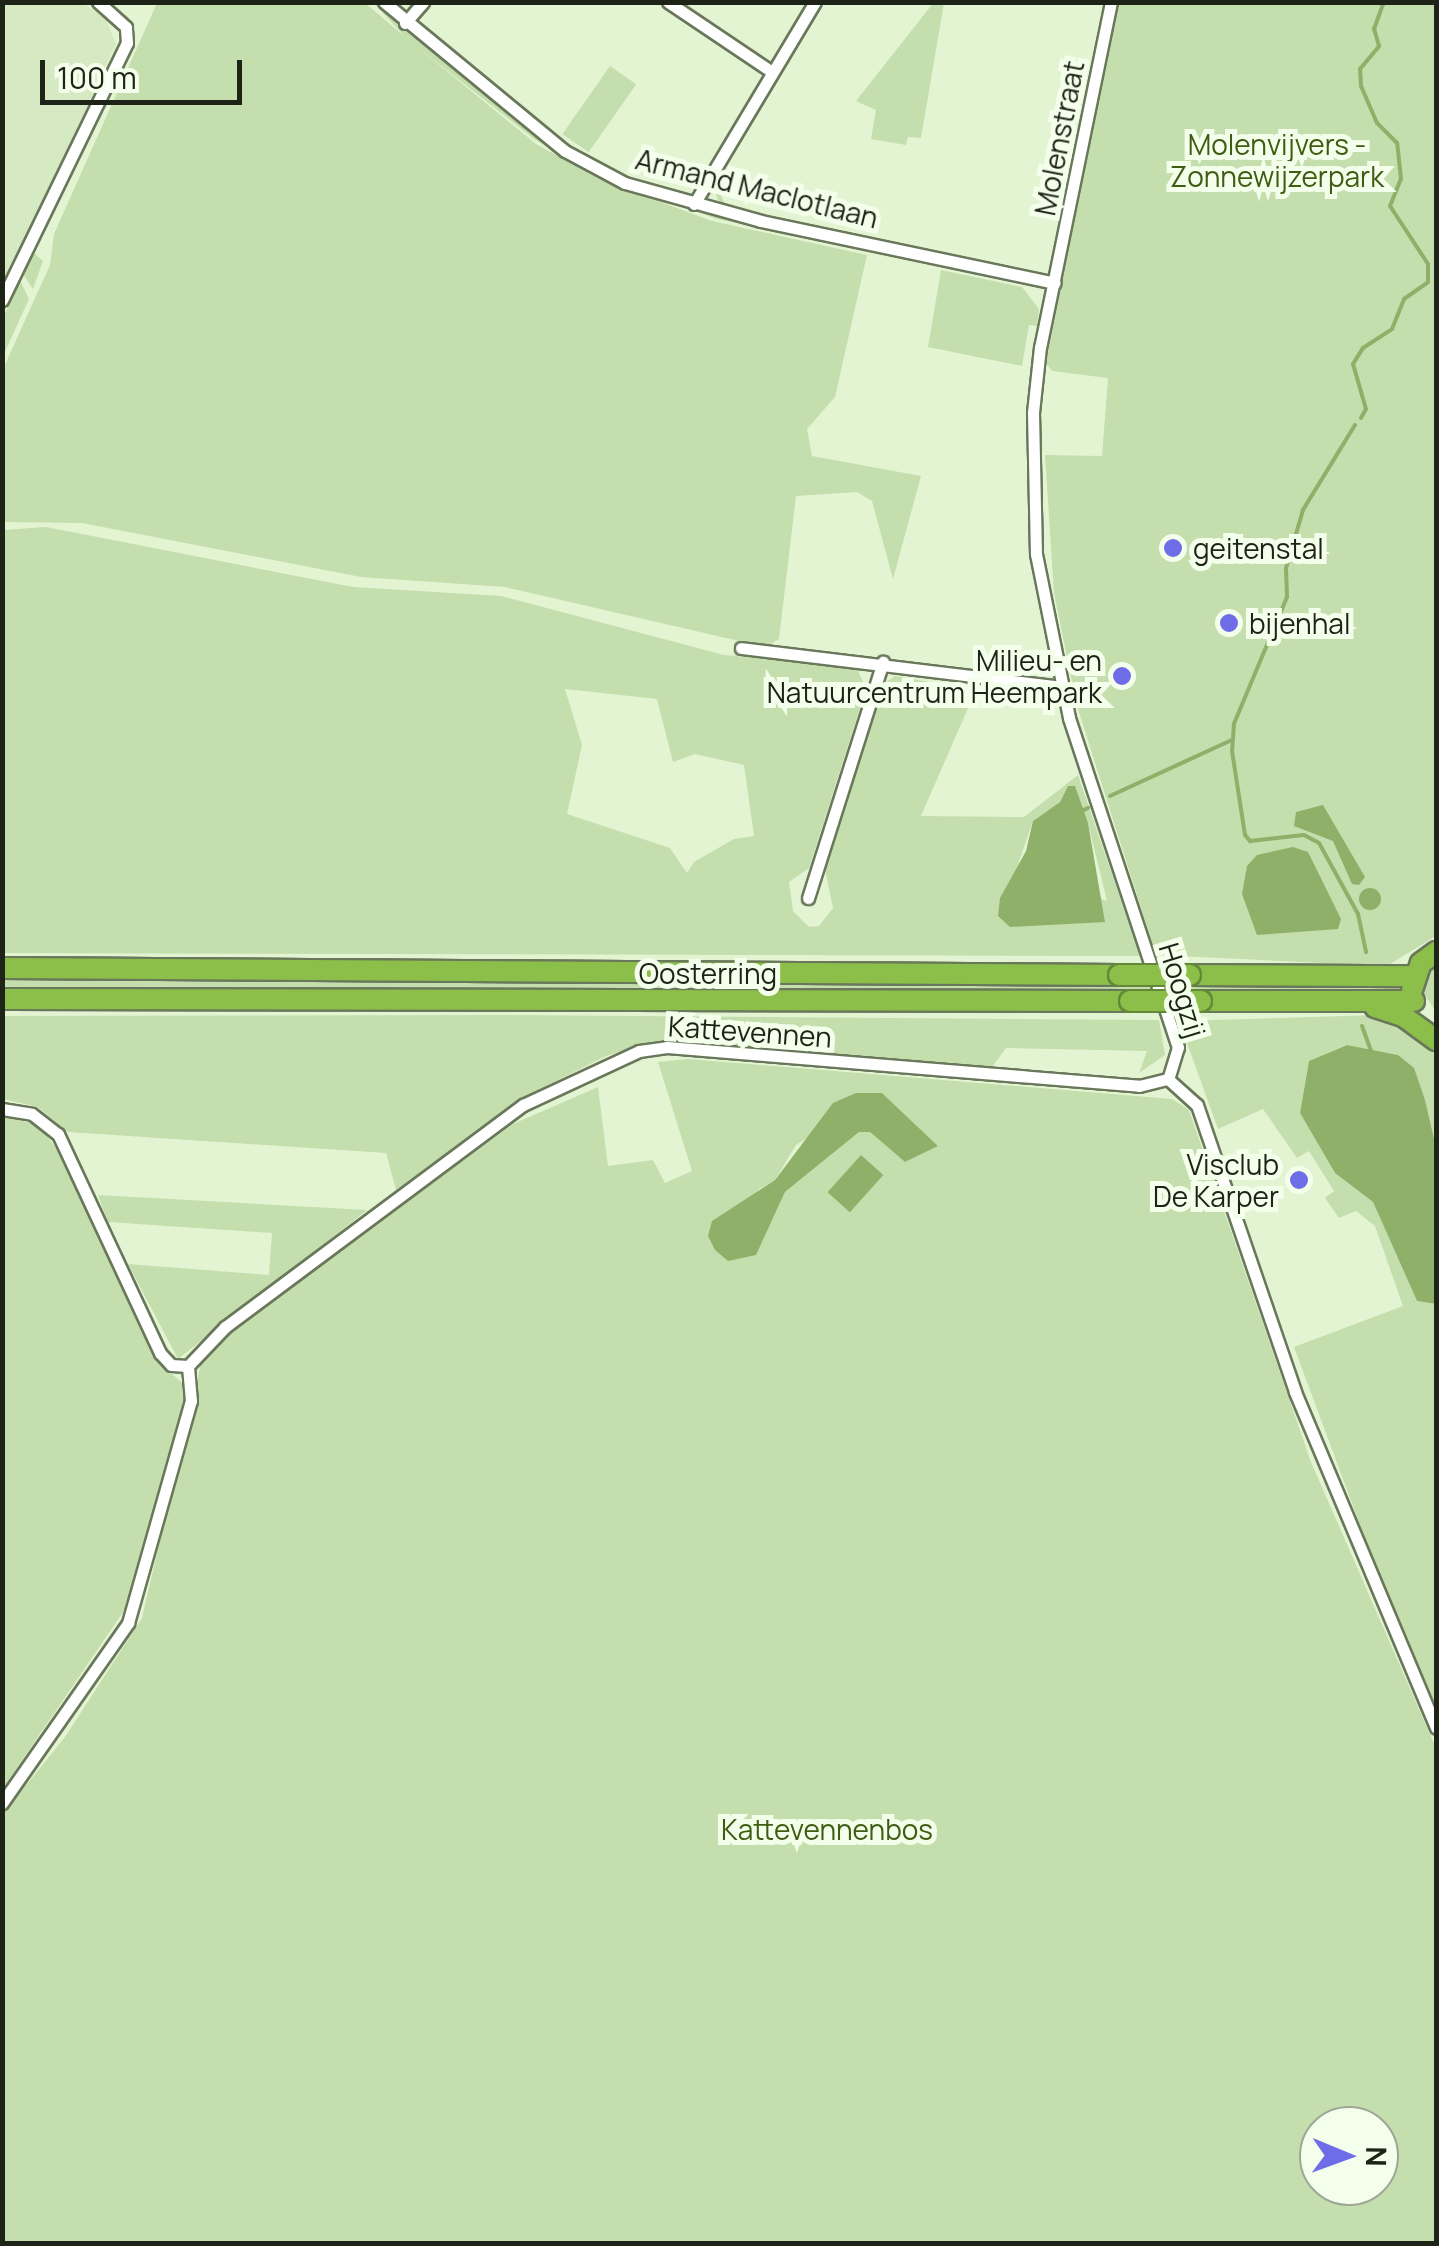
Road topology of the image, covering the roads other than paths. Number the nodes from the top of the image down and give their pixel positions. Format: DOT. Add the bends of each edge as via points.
graph roads {
  1 [pos="98,2"];
  2 [pos="384,2"];
  3 [pos="423,2"];
  4 [pos="668,2"];
  5 [pos="815,2"];
  6 [pos="1111,2"];
  7 [pos="405,22"];
  8 [pos="772,72"];
  9 [pos="694,204"];
  10 [pos="1055,283"];
  11 [pos="2,300"];
  12 [pos="742,648"];
  13 [pos="883,662"];
  14 [pos="1061,687"];
  15 [pos="808,898"];
  16 [pos="1436,952"];
  17 [pos="2,968"];
  18 [pos="1414,976"];
  19 [pos="2,998"];
  20 [pos="1414,1001"];
  21 [pos="1344,1002"];
  22 [pos="1436,1024"];
  23 [pos="1436,1040"];
  24 [pos="1168,1079"];
  25 [pos="2,1110"];
  26 [pos="188,1366"];
  27 [pos="1436,1728"];
  28 [pos="2,1803"];
  1 -- 11 [label="street" via="130,25 117,66"];
  2 -- 7 [label="street, Armand Maclotlaan"];
  3 -- 7 [label="street"];
  4 -- 8 [label="street"];
  5 -- 8 [label="street"];
  6 -- 10 [label="street, Molenstraat"];
  7 -- 9 [label="street, Armand Maclotlaan" via="565,151 625,183"];
  8 -- 9 [label="street"];
  9 -- 10 [label="street, Armand Maclotlaan"];
  10 -- 14 [label="street, Hoogzij" via="1033,412 1036,554"];
  12 -- 13 [label="street"];
  13 -- 14 [label="street"];
  13 -- 15 [label="street"];
  14 -- 24 [label="street, Hoogzij" via="1178,1047"];
  16 -- 18 [label="highway"];
  17 -- 18 [label="highway, Oosterring, bridge"];
  18 -- 20 [label="highway"];
  19 -- 21 [label="highway, Oosterring, bridge"];
  20 -- 21 [label="highway, Oosterring"];
  20 -- 22 [label="highway"];
  21 -- 23 [label="highway" via="1396,1013"];
  24 -- 26 [label="street, Kattevennen" via="1139,1086 667,1047 640,1051 491,1127 225,1328"];
  24 -- 27 [label="street, Hoogzij" via="1200,1111 1295,1392"];
  25 -- 26 [label="street" via="32,1114 58,1134 160,1353 171,1365"];
  26 -- 28 [label="street" via="186,1423 128,1623"];
}
